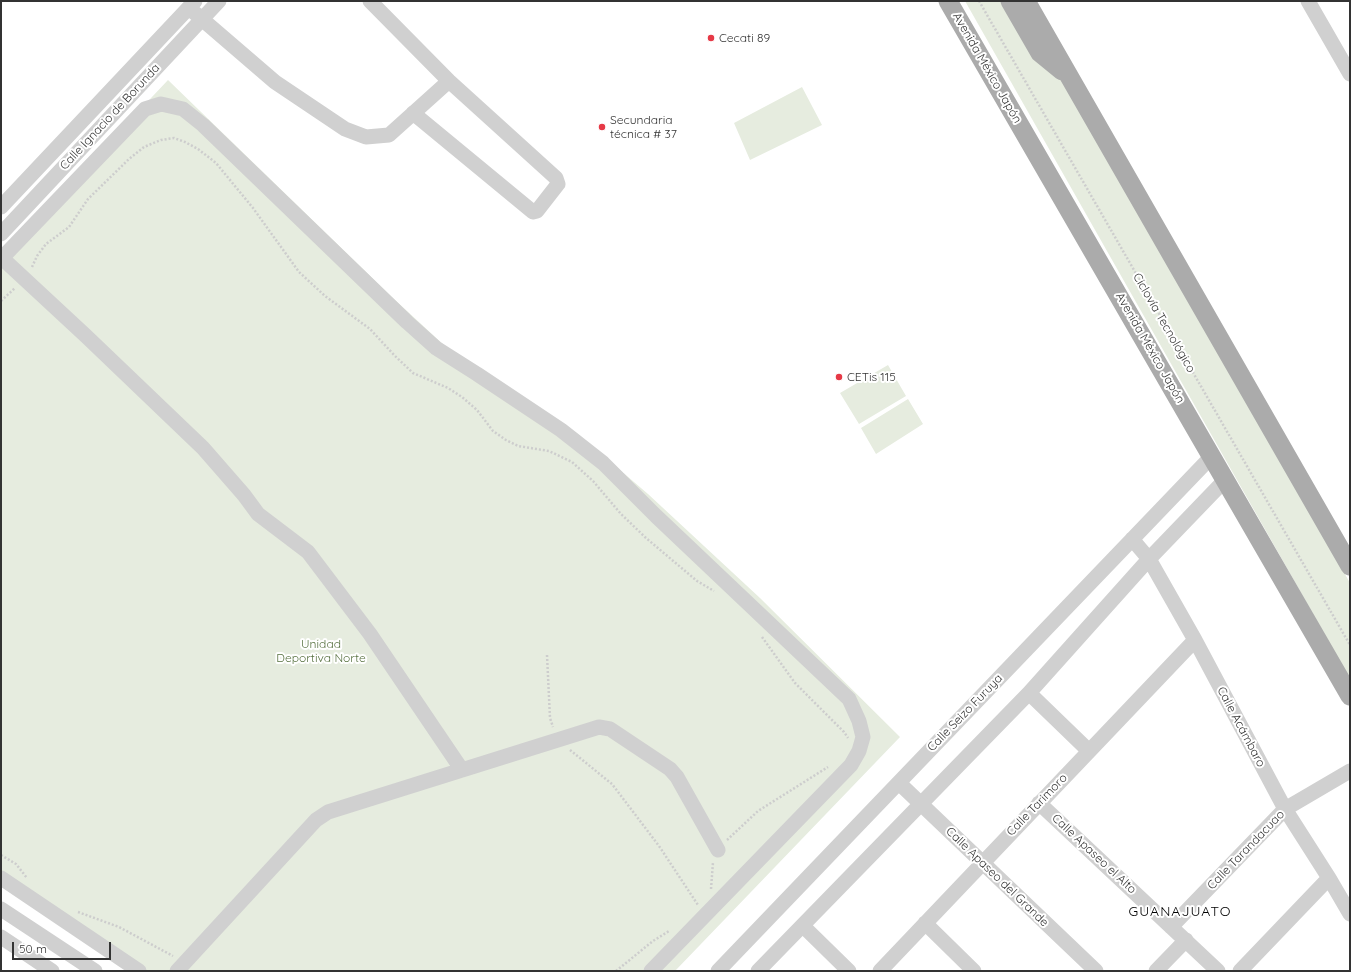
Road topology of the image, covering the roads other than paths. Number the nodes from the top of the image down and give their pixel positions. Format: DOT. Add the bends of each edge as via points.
graph roads {
  1 [pos="219,1"];
  2 [pos="370,1"];
  3 [pos="948,1"];
  4 [pos="1010,1"];
  5 [pos="1026,1"];
  6 [pos="1308,1"];
  7 [pos="192,4"];
  8 [pos="202,18"];
  9 [pos="1350,74"];
  10 [pos="1070,77"];
  11 [pos="449,81"];
  12 [pos="413,113"];
  13 [pos="1,207"];
  14 [pos="1,234"];
  15 [pos="1,259"];
  16 [pos="1212,456"];
  17 [pos="1226,480"];
  18 [pos="1132,539"];
  19 [pos="1149,559"];
  20 [pos="1350,566"];
  21 [pos="1194,640"];
  22 [pos="1029,693"];
  23 [pos="1350,696"];
  24 [pos="1089,751"];
  25 [pos="462,770"];
  26 [pos="1350,771"];
  27 [pos="899,783"];
  28 [pos="1039,803"];
  29 [pos="920,804"];
  30 [pos="1285,809"];
  31 [pos="718,850"];
  32 [pos="982,862"];
  33 [pos="1,878"];
  34 [pos="1329,878"];
  35 [pos="1,909"];
  36 [pos="1350,914"];
  37 [pos="925,923"];
  38 [pos="803,926"];
  39 [pos="1171,927"];
  40 [pos="1,937"];
  41 [pos="1186,940"];
  42 [pos="180,967"];
  43 [pos="52,971"];
  44 [pos="95,971"];
  45 [pos="139,971"];
  46 [pos="651,971"];
  47 [pos="718,971"];
  48 [pos="758,971"];
  49 [pos="849,971"];
  50 [pos="880,971"];
  51 [pos="974,971"];
  52 [pos="1096,971"];
  53 [pos="1156,971"];
  54 [pos="1218,971"];
  55 [pos="1240,971"];
  1 -- 8 [label="street, Calle Ignacio de Borunda"];
  2 -- 11 [label="street"];
  3 -- 16 [label="main road, Avenida México Japón"];
  4 -- 10 [label="main road" via="1040,53"];
  5 -- 10 [label="main road"];
  6 -- 9 [label="street"];
  7 -- 8 [label="street"];
  7 -- 13 [label="street, Calle Ignacio de Borunda"];
  8 -- 12 [label="street" via="275,82 345,129 366,137 389,135"];
  8 -- 14 [label="street, Calle Ignacio de Borunda"];
  10 -- 20 [label="main road"];
  11 -- 12 [label="street"];
  11 -- 12 [label="street" via="556,178 558,184 537,211 533,212"];
  15 -- 25 [label="street" via="203,448 258,514 308,552 370,634"];
  15 -- 46 [label="street" via="145,109 162,104 183,109 203,125 436,348 560,430 603,463 848,699 859,721 863,737 851,765"];
  16 -- 17 [label="main road, Avenida México Japón"];
  16 -- 18 [label="street, Calle Seizo Furuya"];
  17 -- 19 [label="street"];
  17 -- 23 [label="main road, Avenida México Japón"];
  18 -- 19 [label="street, Calle Acámbaro"];
  18 -- 27 [label="street, Calle Seizo Furuya"];
  19 -- 21 [label="street, Calle Acámbaro"];
  19 -- 22 [label="street"];
  21 -- 24 [label="street, Calle Tarimoro"];
  21 -- 30 [label="street, Calle Acámbaro"];
  22 -- 24 [label="street"];
  22 -- 29 [label="street"];
  24 -- 28 [label="street, Calle Tarimoro"];
  25 -- 31 [label="street" via="599,727 610,729 670,769"];
  25 -- 42 [label="street" via="328,812 316,820"];
  26 -- 30 [label="street, Calle Tarandacuao"];
  27 -- 29 [label="street, Calle Apaseo del Grande"];
  27 -- 47 [label="street, Calle Seizo Furuya"];
  28 -- 32 [label="street, Calle Tarimoro"];
  28 -- 39 [label="street, Calle Apaseo el Alto"];
  29 -- 32 [label="street, Calle Apaseo del Grande"];
  29 -- 38 [label="street"];
  30 -- 34 [label="street, Calle Acámbaro"];
  30 -- 39 [label="street, Calle Tarandacuao"];
  32 -- 37 [label="street, Calle Tarimoro"];
  32 -- 52 [label="street, Calle Apaseo del Grande"];
  33 -- 45 [label="street"];
  34 -- 36 [label="street, Calle Acámbaro"];
  34 -- 55 [label="street"];
  35 -- 44 [label="street"];
  37 -- 50 [label="street, Calle Tarimoro"];
  37 -- 51 [label="street"];
  38 -- 48 [label="street"];
  38 -- 49 [label="street"];
  39 -- 41 [label="street, Calle Apaseo el Alto"];
  40 -- 43 [label="street"];
  41 -- 53 [label="street"];
  41 -- 54 [label="street, Calle Apaseo el Alto"];
}
